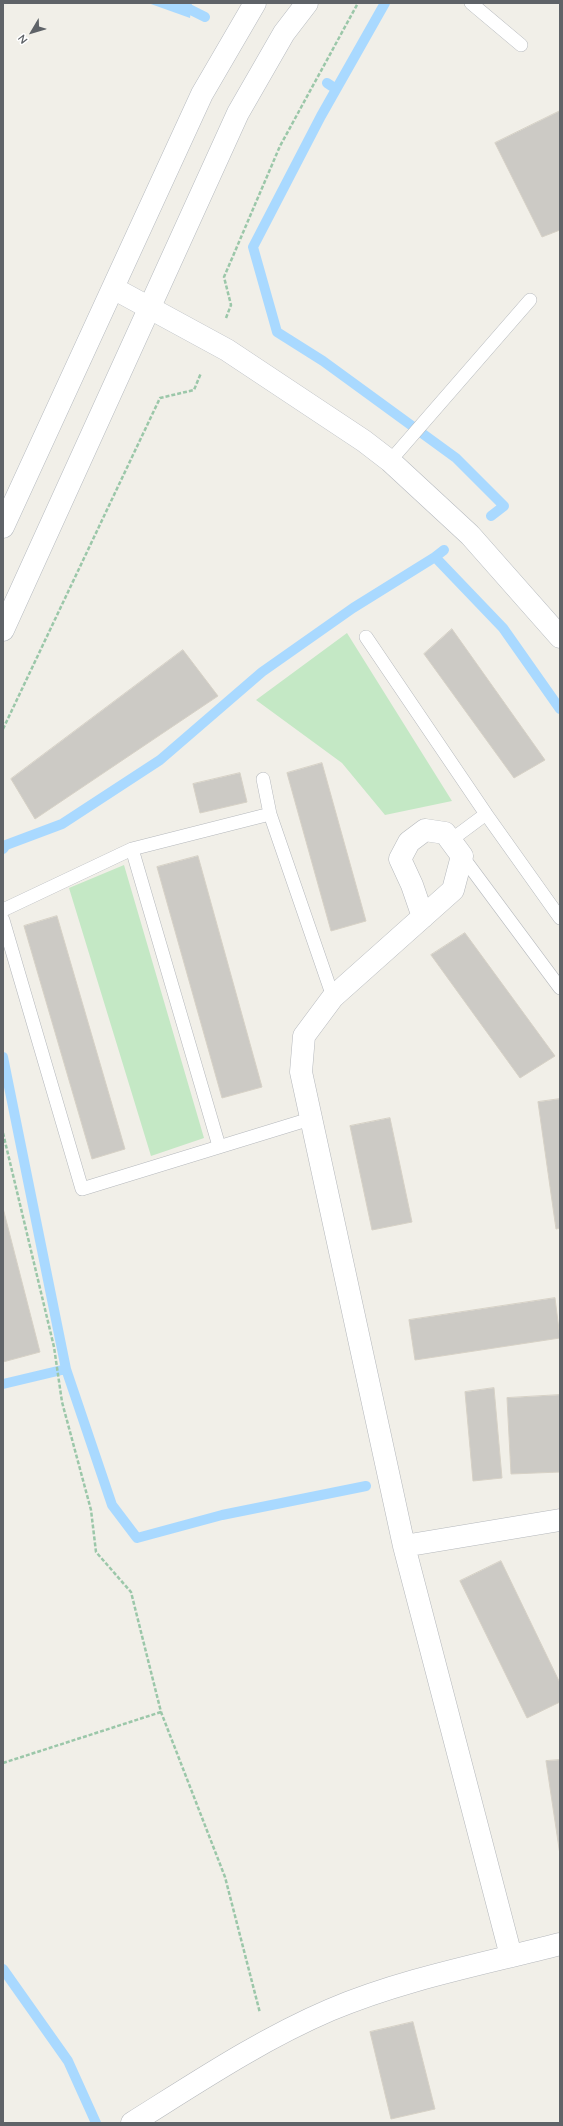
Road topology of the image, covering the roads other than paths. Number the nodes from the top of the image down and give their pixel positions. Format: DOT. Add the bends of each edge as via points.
graph roads {
  1 [pos="255,3"];
  2 [pos="307,3"];
  3 [pos="471,3"];
  4 [pos="521,45"];
  5 [pos="113,288"];
  6 [pos="530,300"];
  7 [pos="148,308"];
  8 [pos="390,461"];
  9 [pos="3,527"];
  10 [pos="3,630"];
  11 [pos="366,637"];
  12 [pos="560,637"];
  13 [pos="263,779"];
  14 [pos="270,814"];
  15 [pos="486,814"];
  16 [pos="457,848"];
  17 [pos="132,849"];
  18 [pos="3,910"];
  19 [pos="423,917"];
  20 [pos="560,918"];
  21 [pos="3,920"];
  22 [pos="560,988"];
  23 [pos="333,997"];
  24 [pos="310,1119"];
  25 [pos="219,1146"];
  26 [pos="560,1520"];
  27 [pos="404,1546"];
  28 [pos="560,1944"];
  29 [pos="511,1956"];
  30 [pos="132,2123"];
  1 -- 5 [label="street" via="202,94"];
  2 -- 7 [label="street" via="284,33 238,113"];
  3 -- 4 [label="lane"];
  5 -- 7 [label="street"];
  5 -- 9 [label="street"];
  6 -- 8 [label="lane"];
  7 -- 8 [label="street" via="227,350"];
  7 -- 10 [label="street"];
  8 -- 12 [label="street" via="470,535"];
  11 -- 15 [label="lane"];
  13 -- 14 [label="lane"];
  14 -- 17 [label="lane"];
  14 -- 23 [label="lane"];
  15 -- 16 [label="lane"];
  15 -- 20 [label="lane"];
  16 -- 19 [label="street" via="453,890"];
  16 -- 19 [label="street" via="445,833 425,830 409,842 400,859"];
  16 -- 22 [label="lane"];
  17 -- 18 [label="lane"];
  17 -- 25 [label="lane"];
  19 -- 23 [label="street"];
  21 -- 25 [label="lane" via="82,1189"];
  23 -- 24 [label="street" via="304,1036 301,1072"];
  24 -- 25 [label="lane"];
  24 -- 27 [label="street"];
  26 -- 27 [label="street"];
  27 -- 29 [label="street"];
  28 -- 29 [label="street"];
  29 -- 30 [label="street" via="390,1988 330,2010 267,2040"];
}
